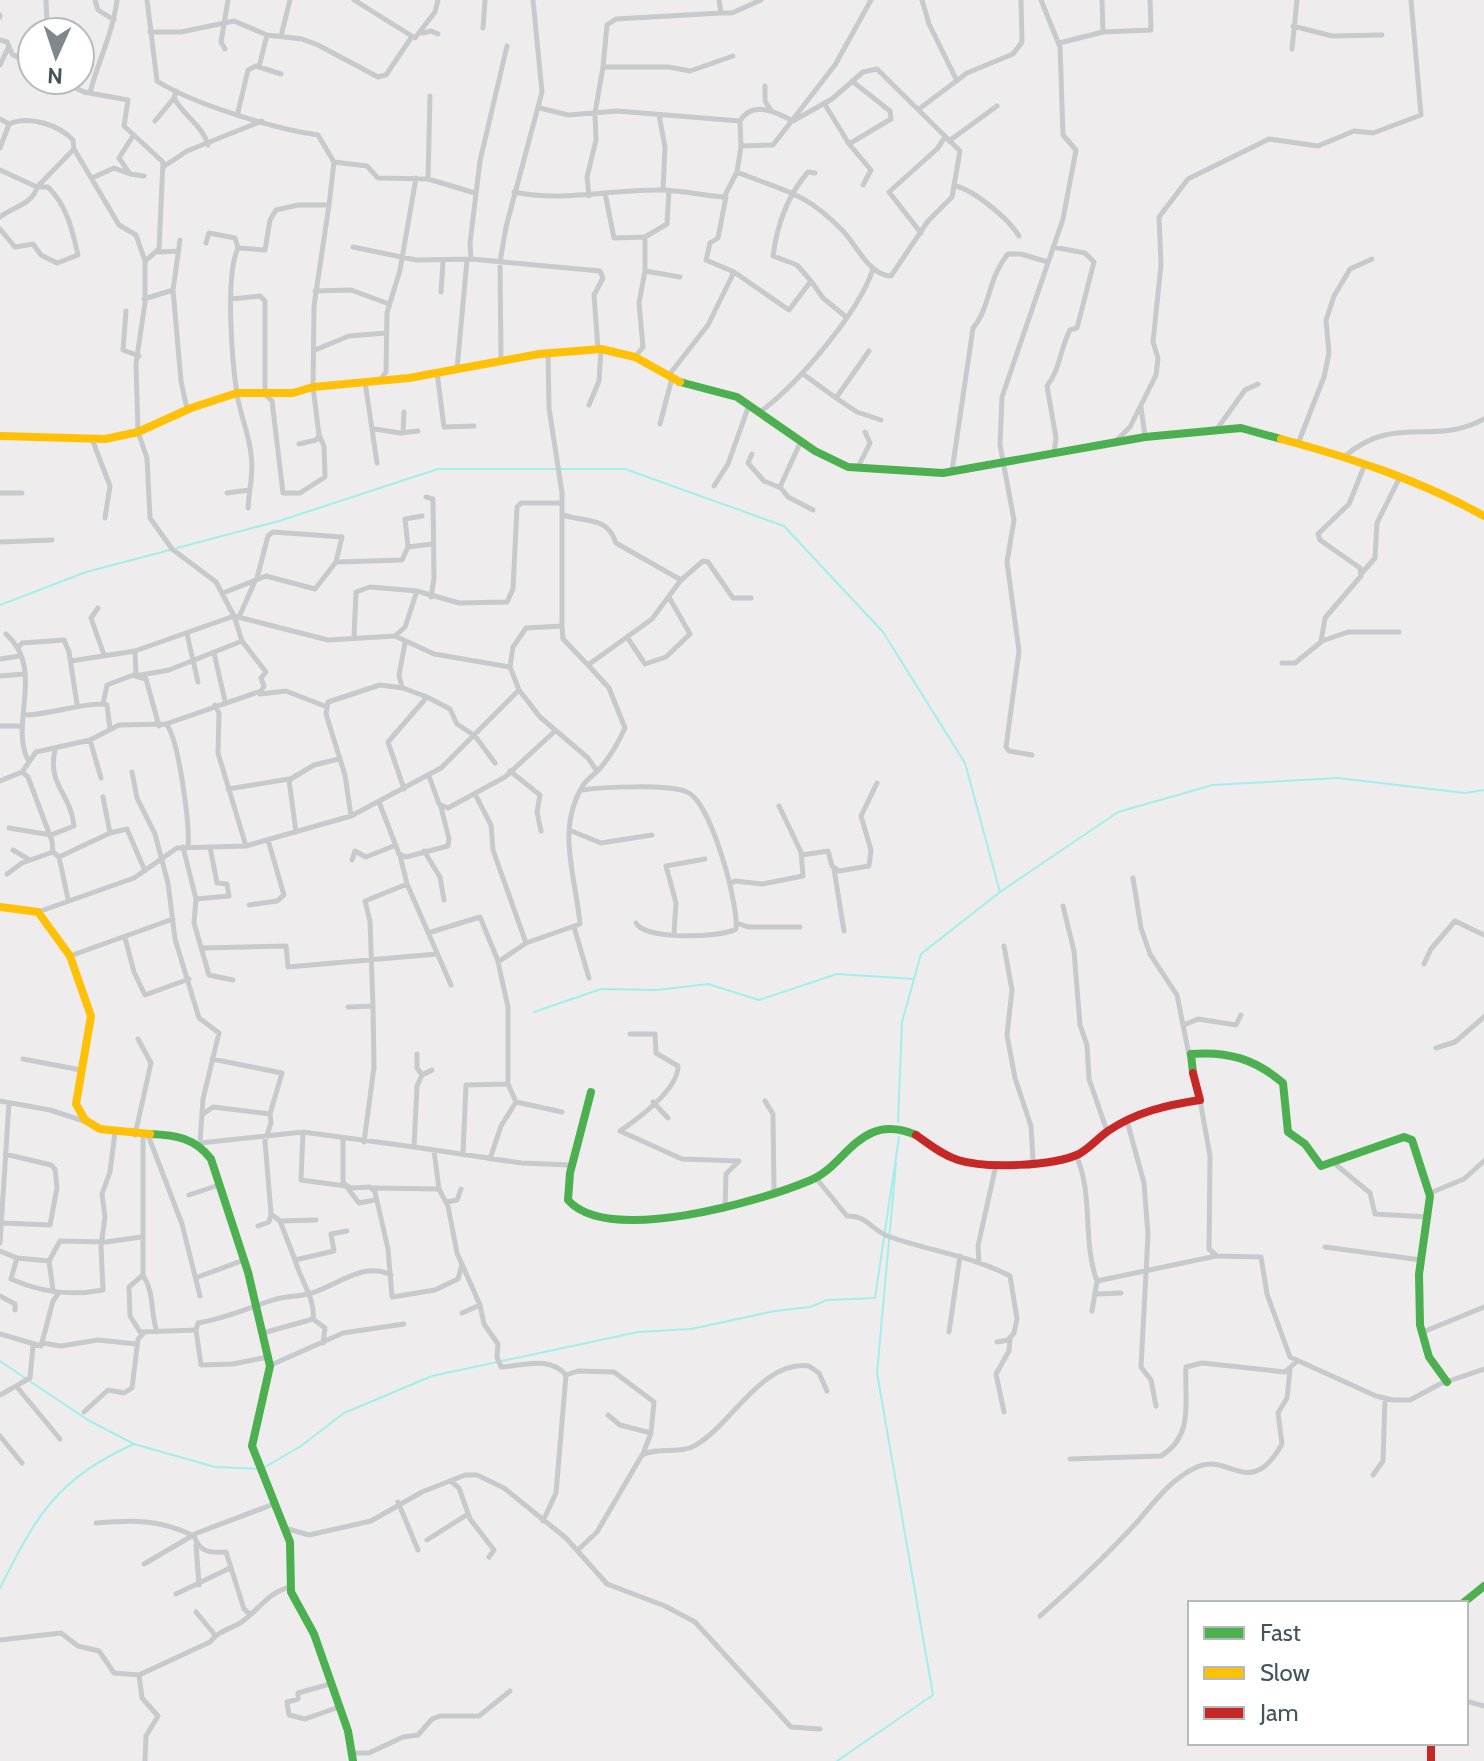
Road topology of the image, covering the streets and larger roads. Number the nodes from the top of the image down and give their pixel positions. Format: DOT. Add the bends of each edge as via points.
graph roads {
  1 [pos="95,0"];
  2 [pos="117,0"];
  3 [pos="147,0"];
  4 [pos="228,0"];
  5 [pos="290,0"];
  6 [pos="354,0"];
  7 [pos="438,0"];
  8 [pos="485,0"];
  9 [pos="533,0"];
  10 [pos="719,0"];
  11 [pos="761,0"];
  12 [pos="871,0"];
  13 [pos="922,0"];
  14 [pos="1021,0"];
  15 [pos="1041,0"];
  16 [pos="1102,0"];
  17 [pos="1150,0"];
  18 [pos="1297,0"];
  19 [pos="1411,0"];
  20 [pos="721,13"];
  21 [pos="114,20"];
  22 [pos="223,23"];
  23 [pos="1293,26"];
  24 [pos="483,28"];
  25 [pos="150,32"];
  26 [pos="1103,32"];
  27 [pos="422,33"];
  28 [pos="438,34"];
  29 [pos="267,35"];
  30 [pos="1382,35"];
  31 [pos="281,36"];
  32 [pos="411,38"];
  33 [pos="0,40"];
  34 [pos="1059,43"];
  35 [pos="10,45"];
  36 [pos="507,46"];
  37 [pos="225,49"];
  38 [pos="1292,49"];
  39 [pos="16,56"];
  40 [pos="733,56"];
  41 [pos="0,65"];
  42 [pos="259,67"];
  43 [pos="603,67"];
  44 [pos="96,68"];
  45 [pos="281,74"];
  46 [pos="852,81"];
  47 [pos="957,81"];
  48 [pos="765,86"];
  49 [pos="176,91"];
  50 [pos="96,94"];
  51 [pos="430,96"];
  52 [pos="174,98"];
  53 [pos="824,103"];
  54 [pos="997,106"];
  55 [pos="540,108"];
  56 [pos="770,109"];
  57 [pos="919,109"];
  58 [pos="238,113"];
  59 [pos="595,113"];
  60 [pos="659,115"];
  61 [pos="0,119"];
  62 [pos="155,121"];
  63 [pos="262,121"];
  64 [pos="740,121"];
  65 [pos="793,121"];
  66 [pos="9,124"];
  67 [pos="133,136"];
  68 [pos="947,139"];
  69 [pos="849,144"];
  70 [pos="208,145"];
  71 [pos="741,146"];
  72 [pos="0,148"];
  73 [pos="74,149"];
  74 [pos="334,162"];
  75 [pos="163,167"];
  76 [pos="0,170"];
  77 [pos="737,172"];
  78 [pos="815,173"];
  79 [pos="130,174"];
  80 [pos="144,176"];
  81 [pos="92,178"];
  82 [pos="416,178"];
  83 [pos="428,179"];
  84 [pos="863,185"];
  85 [pos="956,186"];
  86 [pos="37,187"];
  87 [pos="666,190"];
  88 [pos="791,191"];
  89 [pos="514,192"];
  90 [pos="475,193"];
  91 [pos="605,193"];
  92 [pos="589,196"];
  93 [pos="726,197"];
  94 [pos="329,205"];
  95 [pos="0,217"];
  96 [pos="0,229"];
  97 [pos="921,233"];
  98 [pos="1019,236"];
  99 [pos="645,237"];
  100 [pos="180,240"];
  101 [pos="206,243"];
  102 [pos="353,247"];
  103 [pos="1053,247"];
  104 [pos="238,248"];
  105 [pos="179,251"];
  106 [pos="159,252"];
  107 [pos="402,258"];
  108 [pos="469,259"];
  109 [pos="1372,259"];
  110 [pos="145,261"];
  111 [pos="443,262"];
  112 [pos="500,262"];
  113 [pos="1048,262"];
  114 [pos="873,269"];
  115 [pos="645,271"];
  116 [pos="734,272"];
  117 [pos="680,277"];
  118 [pos="811,281"];
  119 [pos="173,290"];
  120 [pos="315,291"];
  121 [pos="441,292"];
  122 [pos="144,299"];
  123 [pos="231,299"];
  124 [pos="389,304"];
  125 [pos="126,311"];
  126 [pos="845,316"];
  127 [pos="386,333"];
  128 [pos="600,349"];
  129 [pos="315,350"];
  130 [pos="869,351"];
  131 [pos="548,352"];
  132 [pos="139,356"];
  133 [pos="635,357"];
  134 [pos="501,360"];
  135 [pos="457,369"];
  136 [pos="437,372"];
  137 [pos="803,374"];
  138 [pos="671,376"];
  139 [pos="379,380"];
  140 [pos="365,382"];
  141 [pos="1258,384"];
  142 [pos="313,387"];
  143 [pos="237,393"];
  144 [pos="265,394"];
  145 [pos="836,398"];
  146 [pos="1141,403"];
  147 [pos="749,404"];
  148 [pos="589,405"];
  149 [pos="187,409"];
  150 [pos="404,412"];
  151 [pos="760,412"];
  152 [pos="1484,419"];
  153 [pos="881,420"];
  154 [pos="660,424"];
  155 [pos="474,426"];
  156 [pos="374,429"];
  157 [pos="1217,429"];
  158 [pos="418,431"];
  159 [pos="138,432"];
  160 [pos="865,432"];
  161 [pos="403,433"];
  162 [pos="319,435"];
  163 [pos="0,436"];
  164 [pos="1145,437"];
  165 [pos="92,439"];
  166 [pos="801,441"];
  167 [pos="1299,441"];
  168 [pos="299,444"];
  169 [pos="1114,444"];
  170 [pos="1054,453"];
  171 [pos="752,454"];
  172 [pos="1345,456"];
  173 [pos="377,463"];
  174 [pos="1001,464"];
  175 [pos="1365,464"];
  176 [pos="858,468"];
  177 [pos="951,472"];
  178 [pos="1400,477"];
  179 [pos="714,486"];
  180 [pos="781,488"];
  181 [pos="250,490"];
  182 [pos="0,493"];
  183 [pos="22,493"];
  184 [pos="227,493"];
  185 [pos="426,497"];
  186 [pos="562,503"];
  187 [pos="248,508"];
  188 [pos="813,510"];
  189 [pos="563,515"];
  190 [pos="422,516"];
  191 [pos="1484,516"];
  192 [pos="105,518"];
  193 [pos="52,540"];
  194 [pos="0,542"];
  195 [pos="432,544"];
  196 [pos="408,547"];
  197 [pos="336,562"];
  198 [pos="1361,574"];
  199 [pos="256,579"];
  200 [pos="681,580"];
  201 [pos="417,591"];
  202 [pos="223,593"];
  203 [pos="431,597"];
  204 [pos="751,598"];
  205 [pos="670,599"];
  206 [pos="98,608"];
  207 [pos="237,617"];
  208 [pos="562,626"];
  209 [pos="1399,632"];
  210 [pos="6,634"];
  211 [pos="187,634"];
  212 [pos="395,636"];
  213 [pos="354,637"];
  214 [pos="627,637"];
  215 [pos="242,641"];
  216 [pos="405,642"];
  217 [pos="1321,642"];
  218 [pos="18,649"];
  219 [pos="135,651"];
  220 [pos="214,653"];
  221 [pos="104,655"];
  222 [pos="20,656"];
  223 [pos="0,659"];
  224 [pos="71,661"];
  225 [pos="193,662"];
  226 [pos="1282,663"];
  227 [pos="588,665"];
  228 [pos="510,667"];
  229 [pos="25,674"];
  230 [pos="0,676"];
  231 [pos="135,676"];
  232 [pos="198,682"];
  233 [pos="403,688"];
  234 [pos="519,690"];
  235 [pos="252,695"];
  236 [pos="427,697"];
  237 [pos="225,701"];
  238 [pos="77,704"];
  239 [pos="103,704"];
  240 [pos="215,705"];
  241 [pos="327,707"];
  242 [pos="26,715"];
  243 [pos="162,725"];
  244 [pos="0,726"];
  245 [pos="22,726"];
  246 [pos="110,729"];
  247 [pos="554,732"];
  248 [pos="475,736"];
  249 [pos="90,740"];
  250 [pos="55,750"];
  251 [pos="1032,755"];
  252 [pos="339,759"];
  253 [pos="28,760"];
  254 [pos="495,763"];
  255 [pos="510,771"];
  256 [pos="597,771"];
  257 [pos="22,772"];
  258 [pos="132,772"];
  259 [pos="429,776"];
  260 [pos="101,778"];
  261 [pos="289,779"];
  262 [pos="0,781"];
  263 [pos="877,783"];
  264 [pos="227,789"];
  265 [pos="404,789"];
  266 [pos="582,790"];
  267 [pos="475,794"];
  268 [pos="103,797"];
  269 [pos="379,802"];
  270 [pos="779,806"];
  271 [pos="441,807"];
  272 [pos="351,816"];
  273 [pos="9,828"];
  274 [pos="569,830"];
  275 [pos="541,831"];
  276 [pos="296,832"];
  277 [pos="110,833"];
  278 [pos="48,834"];
  279 [pos="652,835"];
  280 [pos="268,840"];
  281 [pos="396,845"];
  282 [pos="246,846"];
  283 [pos="186,847"];
  284 [pos="210,847"];
  285 [pos="13,850"];
  286 [pos="424,851"];
  287 [pos="53,852"];
  288 [pos="399,854"];
  289 [pos="802,855"];
  290 [pos="59,857"];
  291 [pos="162,858"];
  292 [pos="33,859"];
  293 [pos="705,859"];
  294 [pos="352,860"];
  295 [pos="834,868"];
  296 [pos="145,871"];
  297 [pos="7,874"];
  298 [pos="1133,878"];
  299 [pos="407,884"];
  300 [pos="730,884"];
  301 [pos="68,899"];
  302 [pos="196,899"];
  303 [pos="444,900"];
  304 [pos="249,905"];
  305 [pos="1063,906"];
  306 [pos="0,909"];
  307 [pos="38,912"];
  308 [pos="173,919"];
  309 [pos="737,922"];
  310 [pos="636,923"];
  311 [pos="574,927"];
  312 [pos="800,927"];
  313 [pos="844,931"];
  314 [pos="428,933"];
  315 [pos="674,933"];
  316 [pos="1484,935"];
  317 [pos="125,938"];
  318 [pos="526,943"];
  319 [pos="1004,946"];
  320 [pos="201,948"];
  321 [pos="437,954"];
  322 [pos="70,956"];
  323 [pos="372,959"];
  324 [pos="498,962"];
  325 [pos="1424,964"];
  326 [pos="589,978"];
  327 [pos="189,979"];
  328 [pos="233,980"];
  329 [pos="451,985"];
  330 [pos="373,1006"];
  331 [pos="348,1007"];
  332 [pos="1241,1015"];
  333 [pos="1484,1017"];
  334 [pos="1184,1025"];
  335 [pos="630,1034"];
  336 [pos="138,1039"];
  337 [pos="1436,1048"];
  338 [pos="417,1054"];
  339 [pos="1189,1055"];
  340 [pos="23,1059"];
  341 [pos="212,1059"];
  342 [pos="81,1070"];
  343 [pos="432,1070"];
  344 [pos="422,1075"];
  345 [pos="508,1084"];
  346 [pos="591,1092"];
  347 [pos="1200,1100"];
  348 [pos="0,1101"];
  349 [pos="765,1101"];
  350 [pos="516,1102"];
  351 [pos="653,1102"];
  352 [pos="9,1103"];
  353 [pos="76,1104"];
  354 [pos="562,1112"];
  355 [pos="270,1114"];
  356 [pos="66,1115"];
  357 [pos="202,1115"];
  358 [pos="668,1118"];
  359 [pos="1127,1121"];
  360 [pos="87,1122"];
  361 [pos="115,1131"];
  362 [pos="303,1132"];
  363 [pos="1108,1132"];
  364 [pos="269,1134"];
  365 [pos="142,1135"];
  366 [pos="343,1138"];
  367 [pos="364,1142"];
  368 [pos="200,1143"];
  369 [pos="414,1147"];
  370 [pos="434,1150"];
  371 [pos="463,1153"];
  372 [pos="5,1154"];
  373 [pos="1076,1155"];
  374 [pos="490,1159"];
  375 [pos="1033,1160"];
  376 [pos="1484,1161"];
  377 [pos="1334,1163"];
  378 [pos="570,1165"];
  379 [pos="996,1165"];
  380 [pos="816,1178"];
  381 [pos="219,1185"];
  382 [pos="346,1186"];
  383 [pos="373,1188"];
  384 [pos="439,1189"];
  385 [pos="461,1189"];
  386 [pos="774,1192"];
  387 [pos="1430,1193"];
  388 [pos="189,1195"];
  389 [pos="376,1200"];
  390 [pos="446,1202"];
  391 [pos="725,1210"];
  392 [pos="271,1214"];
  393 [pos="1430,1217"];
  394 [pos="316,1220"];
  395 [pos="280,1221"];
  396 [pos="3,1223"];
  397 [pos="258,1226"];
  398 [pos="347,1231"];
  399 [pos="141,1237"];
  400 [pos="101,1240"];
  401 [pos="0,1243"];
  402 [pos="1325,1247"];
  403 [pos="0,1251"];
  404 [pos="960,1256"];
  405 [pos="1217,1256"];
  406 [pos="17,1258"];
  407 [pos="244,1260"];
  408 [pos="295,1260"];
  409 [pos="1421,1260"];
  410 [pos="49,1261"];
  411 [pos="462,1264"];
  412 [pos="980,1264"];
  413 [pos="1149,1270"];
  414 [pos="143,1275"];
  415 [pos="391,1275"];
  416 [pos="198,1277"];
  417 [pos="1097,1281"];
  418 [pos="55,1292"];
  419 [pos="1121,1293"];
  420 [pos="1097,1294"];
  421 [pos="307,1295"];
  422 [pos="0,1296"];
  423 [pos="200,1296"];
  424 [pos="480,1305"];
  425 [pos="257,1306"];
  426 [pos="1484,1307"];
  427 [pos="15,1310"];
  428 [pos="1092,1311"];
  429 [pos="462,1313"];
  430 [pos="313,1319"];
  431 [pos="404,1324"];
  432 [pos="196,1330"];
  433 [pos="157,1332"];
  434 [pos="949,1332"];
  435 [pos="1423,1332"];
  436 [pos="144,1333"];
  437 [pos="263,1333"];
  438 [pos="0,1334"];
  439 [pos="1010,1338"];
  440 [pos="997,1342"];
  441 [pos="42,1343"];
  442 [pos="323,1343"];
  443 [pos="137,1344"];
  444 [pos="33,1346"];
  445 [pos="269,1361"];
  446 [pos="1296,1362"];
  447 [pos="1484,1369"];
  448 [pos="1290,1370"];
  449 [pos="566,1375"];
  450 [pos="1447,1382"];
  451 [pos="17,1387"];
  452 [pos="827,1391"];
  453 [pos="0,1395"];
  454 [pos="1385,1398"];
  455 [pos="1156,1406"];
  456 [pos="84,1412"];
  457 [pos="1004,1412"];
  458 [pos="608,1415"];
  459 [pos="651,1433"];
  460 [pos="0,1436"];
  461 [pos="60,1439"];
  462 [pos="642,1455"];
  463 [pos="1070,1459"];
  464 [pos="22,1463"];
  465 [pos="1373,1475"];
  466 [pos="452,1482"];
  467 [pos="398,1502"];
  468 [pos="274,1504"];
  469 [pos="468,1514"];
  470 [pos="543,1522"];
  471 [pos="96,1523"];
  472 [pos="285,1528"];
  473 [pos="194,1538"];
  474 [pos="427,1540"];
  475 [pos="579,1549"];
  476 [pos="418,1550"];
  477 [pos="489,1557"];
  478 [pos="144,1564"];
  479 [pos="230,1568"];
  480 [pos="199,1585"];
  481 [pos="1484,1586"];
  482 [pos="290,1587"];
  483 [pos="176,1594"];
  484 [pos="1465,1601"];
  485 [pos="196,1612"];
  486 [pos="250,1614"];
  487 [pos="1040,1616"];
  488 [pos="215,1635"];
  489 [pos="0,1640"];
  490 [pos="139,1675"];
  491 [pos="330,1684"];
  492 [pos="510,1691"];
  493 [pos="339,1707"];
  494 [pos="820,1729"];
  495 [pos="353,1757"];
  496 [pos="145,1761"];
  497 [pos="361,1761"];
  1 -- 21 [label="street" via="98,10"];
  2 -- 21 [label="street"];
  3 -- 25 [label="street"];
  4 -- 22 [label="street"];
  5 -- 31 [label="street"];
  6 -- 32 [label="street"];
  7 -- 27 [label="street"];
  8 -- 24 [label="street"];
  9 -- 55 [label="street" via="542,69"];
  10 -- 20 [label="street"];
  11 -- 20 [label="street"];
  12 -- 65 [label="street" via="835,65"];
  13 -- 47 [label="street"];
  14 -- 47 [label="street" via="1022,42 1013,54 988,61"];
  15 -- 34 [label="street"];
  16 -- 26 [label="street"];
  17 -- 26 [label="street" via="1151,30"];
  18 -- 23 [label="street"];
  19 -- 146 [label="street" via="1421,115 1318,146 1269,139 1188,179 1159,217 1161,265 1153,342 1158,364"];
  20 -- 43 [label="street" via="616,19 607,25"];
  21 -- 44 [label="street"];
  22 -- 25 [label="street"];
  22 -- 29 [label="street" via="234,21"];
  22 -- 37 [label="street"];
  23 -- 30 [label="street" via="1332,36"];
  23 -- 38 [label="street"];
  25 -- 49 [label="street" via="157,81"];
  26 -- 34 [label="street"];
  27 -- 28 [label="street"];
  27 -- 32 [label="street"];
  29 -- 31 [label="street"];
  29 -- 42 [label="street"];
  31 -- 32 [label="street" via="318,45 378,77 386,75"];
  33 -- 35 [label="street"];
  34 -- 103 [label="street" via="1063,135 1076,150"];
  35 -- 39 [label="street"];
  35 -- 41 [label="street"];
  36 -- 90 [label="street"];
  40 -- 43 [label="street" via="690,71"];
  42 -- 45 [label="street"];
  42 -- 58 [label="street" via="248,70"];
  43 -- 59 [label="street"];
  46 -- 53 [label="street"];
  46 -- 57 [label="street" via="877,69"];
  46 -- 69 [label="street" via="890,111 891,119"];
  47 -- 57 [label="street"];
  48 -- 56 [label="street"];
  49 -- 52 [label="street"];
  49 -- 58 [label="street"];
  50 -- 67 [label="street" via="128,100 122,122"];
  51 -- 83 [label="street"];
  52 -- 62 [label="street"];
  52 -- 70 [label="street"];
  53 -- 65 [label="street"];
  53 -- 69 [label="street"];
  54 -- 68 [label="street"];
  55 -- 59 [label="street" via="568,115"];
  55 -- 89 [label="street"];
  56 -- 64 [label="street" via="745,113"];
  56 -- 65 [label="street"];
  57 -- 68 [label="street"];
  58 -- 63 [label="street"];
  59 -- 60 [label="street"];
  59 -- 92 [label="street"];
  60 -- 64 [label="street"];
  60 -- 87 [label="street"];
  61 -- 66 [label="street"];
  63 -- 70 [label="street"];
  63 -- 74 [label="street" via="318,135"];
  64 -- 71 [label="street"];
  65 -- 71 [label="street" via="773,145"];
  66 -- 72 [label="street"];
  66 -- 73 [label="street" via="24,119 51,127 69,136"];
  67 -- 75 [label="street" via="161,159"];
  67 -- 79 [label="street" via="119,158"];
  68 -- 85 [label="street" via="960,151"];
  68 -- 97 [label="street" via="889,192"];
  69 -- 84 [label="street" via="871,170"];
  70 -- 75 [label="street"];
  71 -- 77 [label="street"];
  73 -- 81 [label="street"];
  73 -- 86 [label="street"];
  74 -- 82 [label="street" via="367,166 378,178"];
  74 -- 94 [label="street"];
  75 -- 106 [label="street"];
  76 -- 86 [label="street"];
  77 -- 88 [label="street"];
  77 -- 93 [label="street"];
  78 -- 88 [label="street" via="808,172"];
  79 -- 80 [label="street"];
  79 -- 81 [label="street" via="114,168"];
  81 -- 110 [label="street" via="119,225 136,235"];
  82 -- 83 [label="street"];
  82 -- 107 [label="street"];
  83 -- 90 [label="street"];
  85 -- 97 [label="street"];
  85 -- 98 [label="street" via="1008,218"];
  86 -- 95 [label="street" via="20,207"];
  86 -- 96 [label="street" via="48,187 58,197 78,255 57,263 33,244 15,247"];
  87 -- 91 [label="street"];
  87 -- 93 [label="street"];
  87 -- 99 [label="street" via="667,224"];
  88 -- 114 [label="street" via="821,210"];
  88 -- 118 [label="street" via="773,256 797,265"];
  89 -- 92 [label="street"];
  89 -- 112 [label="street"];
  90 -- 108 [label="street"];
  91 -- 92 [label="street"];
  91 -- 99 [label="street" via="614,238"];
  93 -- 116 [label="street" via="718,238 710,243 706,260"];
  94 -- 104 [label="street" via="276,210 265,250"];
  94 -- 120 [label="street"];
  97 -- 114 [label="street" via="891,276"];
  99 -- 115 [label="street"];
  100 -- 105 [label="street"];
  101 -- 104 [label="street" via="209,233 235,238"];
  102 -- 107 [label="street"];
  103 -- 113 [label="street"];
  103 -- 170 [label="street" via="1085,253 1094,262 1077,328 1063,343 1056,377 1047,386"];
  104 -- 123 [label="street" via="230,271"];
  105 -- 106 [label="street"];
  105 -- 119 [label="street"];
  106 -- 110 [label="street"];
  107 -- 111 [label="street"];
  107 -- 124 [label="street"];
  108 -- 111 [label="street"];
  108 -- 112 [label="street"];
  108 -- 135 [label="street"];
  109 -- 167 [label="street" via="1350,269 1334,296 1326,320 1329,353 1324,377"];
  110 -- 122 [label="street"];
  111 -- 121 [label="street"];
  112 -- 128 [label="street" via="602,273 594,295"];
  112 -- 134 [label="street"];
  113 -- 174 [label="street" via="1004,386"];
  113 -- 177 [label="street" via="1008,254 992,277 973,328"];
  114 -- 126 [label="street"];
  115 -- 117 [label="street"];
  115 -- 133 [label="street" via="639,303 643,347"];
  116 -- 118 [label="street" via="789,310"];
  116 -- 138 [label="street" via="708,325"];
  118 -- 126 [label="street"];
  119 -- 122 [label="street"];
  119 -- 149 [label="street"];
  120 -- 124 [label="street" via="351,290"];
  120 -- 129 [label="street"];
  122 -- 132 [label="street"];
  123 -- 143 [label="street"];
  123 -- 144 [label="street" via="260,296 265,301"];
  124 -- 127 [label="street"];
  125 -- 132 [label="street" via="124,351"];
  126 -- 137 [label="street"];
  127 -- 129 [label="street" via="349,336"];
  127 -- 139 [label="street" via="386,372"];
  128 -- 131 [label="street"];
  128 -- 133 [label="street"];
  128 -- 148 [label="street" via="599,381"];
  129 -- 142 [label="street"];
  130 -- 145 [label="street"];
  131 -- 134 [label="street"];
  131 -- 186 [label="street" via="549,408"];
  132 -- 159 [label="street"];
  133 -- 138 [label="street"];
  134 -- 135 [label="street"];
  135 -- 136 [label="street"];
  136 -- 139 [label="street"];
  136 -- 155 [label="street" via="444,427"];
  137 -- 145 [label="street"];
  137 -- 151 [label="street"];
  138 -- 147 [label="street"];
  138 -- 154 [label="street"];
  139 -- 140 [label="street"];
  140 -- 142 [label="street"];
  140 -- 156 [label="street"];
  141 -- 157 [label="street" via="1245,390"];
  142 -- 144 [label="street"];
  142 -- 162 [label="street"];
  143 -- 144 [label="street"];
  143 -- 149 [label="street"];
  143 -- 181 [label="street" via="251,455"];
  144 -- 162 [label="street" via="272,401 283,493 300,493 325,477"];
  145 -- 153 [label="street"];
  146 -- 164 [label="street"];
  146 -- 169 [label="street" via="1130,427"];
  147 -- 151 [label="street"];
  147 -- 179 [label="street" via="728,464"];
  149 -- 159 [label="street"];
  150 -- 161 [label="street"];
  151 -- 166 [label="street"];
  152 -- 172 [label="street" via="1445,430 1385,432 1367,438"];
  156 -- 161 [label="street"];
  156 -- 173 [label="street"];
  157 -- 164 [label="street"];
  157 -- 167 [label="street" via="1241,428"];
  158 -- 161 [label="street"];
  159 -- 165 [label="street"];
  159 -- 202 [label="street" via="147,458 153,527"];
  160 -- 176 [label="street" via="870,443"];
  162 -- 168 [label="street"];
  163 -- 165 [label="street"];
  164 -- 169 [label="street"];
  165 -- 192 [label="street" via="110,486"];
  166 -- 176 [label="street" via="838,463"];
  166 -- 180 [label="street"];
  167 -- 172 [label="street"];
  169 -- 170 [label="street"];
  170 -- 174 [label="street"];
  171 -- 180 [label="street" via="748,463 757,475"];
  172 -- 175 [label="street"];
  174 -- 177 [label="street"];
  174 -- 251 [label="street" via="1013,513 1007,562 1019,651 1006,747"];
  175 -- 178 [label="street"];
  175 -- 198 [label="street" via="1349,504 1318,534"];
  176 -- 177 [label="street"];
  178 -- 191 [label="street"];
  178 -- 198 [label="street" via="1377,523 1375,558"];
  180 -- 188 [label="street"];
  181 -- 184 [label="street"];
  181 -- 187 [label="street"];
  182 -- 183 [label="street"];
  185 -- 195 [label="street" via="433,499"];
  186 -- 189 [label="street"];
  186 -- 203 [label="street" via="517,507 513,589 507,602 459,603"];
  189 -- 200 [label="street" via="606,526 616,543"];
  189 -- 208 [label="street"];
  190 -- 196 [label="street" via="405,519"];
  193 -- 194 [label="street"];
  195 -- 196 [label="street"];
  195 -- 203 [label="street"];
  196 -- 197 [label="street" via="402,560"];
  197 -- 199 [label="street" via="315,589 278,578"];
  197 -- 199 [label="street" via="341,536 273,532"];
  198 -- 217 [label="street" via="1325,618"];
  199 -- 202 [label="street"];
  199 -- 207 [label="street"];
  200 -- 204 [label="street" via="706,561 733,598"];
  200 -- 205 [label="street"];
  201 -- 203 [label="street"];
  201 -- 212 [label="street" via="405,627"];
  201 -- 213 [label="street" via="370,587 356,592"];
  202 -- 207 [label="street"];
  205 -- 214 [label="street"];
  205 -- 214 [label="street" via="690,631 688,638 666,657 645,664"];
  206 -- 221 [label="street" via="91,618"];
  207 -- 211 [label="street"];
  207 -- 213 [label="street" via="309,638"];
  207 -- 215 [label="street"];
  208 -- 227 [label="street" via="568,645"];
  208 -- 228 [label="street" via="526,628 513,647"];
  209 -- 217 [label="street" via="1348,632"];
  210 -- 218 [label="street"];
  211 -- 219 [label="street"];
  211 -- 225 [label="street"];
  212 -- 213 [label="street"];
  212 -- 216 [label="street"];
  214 -- 227 [label="street"];
  215 -- 220 [label="street"];
  215 -- 235 [label="street" via="266,672 263,689"];
  216 -- 228 [label="street" via="434,654"];
  216 -- 233 [label="street" via="399,675"];
  217 -- 226 [label="street" via="1295,663"];
  218 -- 222 [label="street"];
  218 -- 224 [label="street" via="22,643 61,638"];
  219 -- 221 [label="street"];
  219 -- 231 [label="street"];
  220 -- 225 [label="street"];
  220 -- 237 [label="street"];
  221 -- 224 [label="street"];
  222 -- 223 [label="street"];
  222 -- 229 [label="street"];
  224 -- 238 [label="street"];
  225 -- 231 [label="street"];
  225 -- 232 [label="street"];
  227 -- 256 [label="street" via="609,688 625,728"];
  228 -- 234 [label="street"];
  229 -- 230 [label="street"];
  229 -- 242 [label="street"];
  231 -- 239 [label="street" via="107,685"];
  231 -- 243 [label="street" via="146,679"];
  233 -- 236 [label="street"];
  233 -- 241 [label="street" via="367,687 331,700"];
  234 -- 247 [label="street"];
  234 -- 248 [label="street"];
  235 -- 237 [label="street"];
  235 -- 241 [label="street" via="286,691"];
  236 -- 248 [label="street" via="445,705 457,724"];
  236 -- 265 [label="street" via="388,742"];
  237 -- 240 [label="street"];
  238 -- 239 [label="street"];
  238 -- 242 [label="street"];
  239 -- 246 [label="street"];
  240 -- 243 [label="street"];
  240 -- 264 [label="street"];
  241 -- 252 [label="street"];
  242 -- 245 [label="street"];
  243 -- 246 [label="street"];
  243 -- 283 [label="street" via="176,742 190,829"];
  244 -- 245 [label="street"];
  245 -- 253 [label="street"];
  246 -- 249 [label="street"];
  247 -- 255 [label="street"];
  247 -- 256 [label="street"];
  248 -- 254 [label="street"];
  248 -- 259 [label="street"];
  249 -- 250 [label="street"];
  249 -- 260 [label="street"];
  250 -- 253 [label="street" via="36,752"];
  250 -- 278 [label="street" via="52,774 70,806 74,826"];
  252 -- 261 [label="street"];
  252 -- 272 [label="street"];
  253 -- 257 [label="street"];
  255 -- 267 [label="street"];
  255 -- 275 [label="street" via="540,795"];
  256 -- 266 [label="street"];
  257 -- 262 [label="street"];
  257 -- 278 [label="street"];
  258 -- 291 [label="street"];
  259 -- 265 [label="street"];
  259 -- 271 [label="street"];
  261 -- 264 [label="street"];
  261 -- 276 [label="street"];
  263 -- 295 [label="street" via="861,816 872,862 856,869"];
  264 -- 282 [label="street"];
  265 -- 269 [label="street"];
  266 -- 274 [label="street"];
  266 -- 300 [label="street" via="663,788 691,794 714,832"];
  267 -- 271 [label="street"];
  267 -- 318 [label="street" via="491,825 493,850"];
  268 -- 277 [label="street"];
  269 -- 272 [label="street"];
  269 -- 281 [label="street"];
  270 -- 289 [label="street"];
  271 -- 286 [label="street" via="449,843"];
  272 -- 276 [label="street"];
  273 -- 278 [label="street"];
  274 -- 279 [label="street" via="601,843"];
  274 -- 311 [label="street" via="567,854 580,905 580,924"];
  276 -- 280 [label="street"];
  277 -- 290 [label="street"];
  277 -- 296 [label="street" via="129,830"];
  278 -- 287 [label="street"];
  280 -- 282 [label="street"];
  280 -- 304 [label="street" via="284,895"];
  281 -- 288 [label="street"];
  281 -- 294 [label="street" via="366,857 355,851"];
  282 -- 284 [label="street"];
  283 -- 284 [label="street"];
  283 -- 291 [label="street"];
  283 -- 302 [label="street"];
  284 -- 302 [label="street" via="217,883 226,884 229,896"];
  285 -- 292 [label="street"];
  286 -- 288 [label="street"];
  286 -- 303 [label="street" via="440,877"];
  287 -- 290 [label="street"];
  287 -- 292 [label="street"];
  288 -- 299 [label="street"];
  289 -- 295 [label="street" via="828,851"];
  289 -- 300 [label="street" via="801,877"];
  290 -- 301 [label="street"];
  291 -- 296 [label="street"];
  291 -- 308 [label="street"];
  292 -- 297 [label="street"];
  293 -- 315 [label="street" via="666,866 676,903"];
  295 -- 313 [label="street"];
  296 -- 301 [label="street"];
  298 -- 334 [label="street" via="1150,954 1177,995"];
  299 -- 314 [label="street"];
  299 -- 323 [label="street" via="365,901"];
  300 -- 309 [label="street"];
  301 -- 307 [label="street"];
  302 -- 320 [label="street" via="194,923"];
  305 -- 363 [label="street" via="1074,951 1089,1079"];
  306 -- 307 [label="street"];
  307 -- 322 [label="street"];
  308 -- 317 [label="street"];
  308 -- 327 [label="street"];
  309 -- 312 [label="street" via="748,927"];
  309 -- 315 [label="street" via="729,933"];
  310 -- 315 [label="street" via="647,932"];
  311 -- 318 [label="street"];
  311 -- 326 [label="street"];
  314 -- 321 [label="street"];
  314 -- 324 [label="street" via="480,917"];
  316 -- 325 [label="street" via="1455,921"];
  317 -- 322 [label="street"];
  317 -- 327 [label="street" via="145,995"];
  318 -- 324 [label="street"];
  319 -- 375 [label="street" via="1012,990 1007,1035 1031,1126"];
  320 -- 323 [label="street" via="286,946 288,967"];
  320 -- 328 [label="street" via="209,975"];
  321 -- 323 [label="street"];
  321 -- 329 [label="street"];
  322 -- 342 [label="street" via="92,1022"];
  323 -- 330 [label="street"];
  324 -- 345 [label="street" via="507,1001"];
  327 -- 341 [label="street" via="199,1018 218,1031"];
  330 -- 331 [label="street"];
  330 -- 367 [label="street" via="374,1067"];
  332 -- 334 [label="street" via="1236,1025 1198,1019"];
  333 -- 337 [label="street" via="1455,1042"];
  334 -- 339 [label="street"];
  335 -- 351 [label="street" via="655,1034 656,1053 678,1066 668,1090"];
  336 -- 365 [label="street" via="151,1063"];
  338 -- 344 [label="street"];
  339 -- 347 [label="street"];
  339 -- 377 [label="street" via="1224,1052 1263,1066 1283,1083 1288,1132 1321,1166"];
  340 -- 342 [label="street"];
  341 -- 355 [label="street" via="282,1073"];
  341 -- 357 [label="street"];
  342 -- 353 [label="street"];
  343 -- 344 [label="street"];
  344 -- 369 [label="street"];
  345 -- 350 [label="street"];
  345 -- 371 [label="street" via="466,1085"];
  346 -- 378 [label="street" via="584,1131"];
  347 -- 359 [label="street" via="1160,1105"];
  347 -- 405 [label="street" via="1210,1156 1209,1249"];
  348 -- 352 [label="street"];
  349 -- 386 [label="street" via="773,1114"];
  350 -- 354 [label="street"];
  350 -- 374 [label="street"];
  351 -- 358 [label="street"];
  351 -- 391 [label="street" via="620,1131 682,1159 739,1161 726,1174"];
  352 -- 356 [label="street"];
  352 -- 372 [label="street"];
  353 -- 356 [label="street"];
  353 -- 360 [label="street"];
  355 -- 357 [label="street" via="213,1107"];
  355 -- 364 [label="street"];
  356 -- 360 [label="street"];
  357 -- 368 [label="street"];
  359 -- 363 [label="street"];
  359 -- 413 [label="street" via="1144,1183"];
  360 -- 361 [label="street"];
  361 -- 365 [label="street"];
  361 -- 400 [label="street" via="102,1194"];
  362 -- 364 [label="street"];
  362 -- 366 [label="street"];
  362 -- 382 [label="street" via="301,1180"];
  363 -- 373 [label="street"];
  364 -- 368 [label="street"];
  364 -- 392 [label="street" via="265,1141"];
  365 -- 368 [label="street" via="181,1136"];
  365 -- 399 [label="street"];
  365 -- 416 [label="street"];
  366 -- 367 [label="street"];
  366 -- 382 [label="street"];
  367 -- 369 [label="street"];
  368 -- 381 [label="street"];
  369 -- 370 [label="street"];
  370 -- 371 [label="street"];
  370 -- 384 [label="street"];
  371 -- 374 [label="street"];
  372 -- 396 [label="street"];
  372 -- 396 [label="street" via="51,1165 57,1188 50,1225"];
  373 -- 375 [label="street"];
  373 -- 417 [label="street"];
  374 -- 378 [label="street"];
  375 -- 379 [label="street"];
  376 -- 387 [label="street" via="1464,1179"];
  377 -- 387 [label="street" via="1404,1137 1412,1140 1423,1163"];
  377 -- 393 [label="street" via="1370,1193 1379,1217"];
  378 -- 391 [label="street" via="568,1200 588,1213 645,1221"];
  379 -- 380 [label="street" via="958,1160 922,1136 900,1129 859,1138"];
  379 -- 412 [label="street" via="978,1246"];
  380 -- 386 [label="street"];
  380 -- 404 [label="street" via="844,1214 860,1215 888,1236"];
  381 -- 388 [label="street"];
  381 -- 407 [label="street"];
  382 -- 383 [label="street"];
  382 -- 389 [label="street" via="359,1203"];
  383 -- 384 [label="street"];
  383 -- 389 [label="street"];
  384 -- 390 [label="street"];
  385 -- 390 [label="street" via="457,1200"];
  386 -- 391 [label="street"];
  387 -- 393 [label="street"];
  389 -- 415 [label="street"];
  390 -- 411 [label="street"];
  392 -- 395 [label="street"];
  392 -- 397 [label="street" via="269,1222"];
  393 -- 409 [label="street"];
  394 -- 395 [label="street"];
  395 -- 408 [label="street"];
  396 -- 401 [label="street"];
  398 -- 408 [label="street" via="331,1234 334,1251"];
  399 -- 400 [label="street"];
  399 -- 414 [label="street"];
  400 -- 410 [label="street" via="60,1241"];
  400 -- 418 [label="street" via="103,1290"];
  402 -- 409 [label="street"];
  403 -- 406 [label="street"];
  404 -- 412 [label="street"];
  404 -- 434 [label="street"];
  405 -- 413 [label="street"];
  405 -- 446 [label="street" via="1261,1257 1267,1294"];
  406 -- 410 [label="street"];
  406 -- 418 [label="street" via="11,1279"];
  407 -- 416 [label="street"];
  407 -- 425 [label="street"];
  408 -- 421 [label="street"];
  409 -- 435 [label="street"];
  410 -- 418 [label="street"];
  411 -- 415 [label="street" via="454,1281 395,1297"];
  411 -- 424 [label="street"];
  412 -- 439 [label="street" via="1012,1279 1017,1319"];
  413 -- 417 [label="street"];
  413 -- 455 [label="street" via="1141,1367 1151,1380"];
  414 -- 433 [label="street" via="151,1288"];
  414 -- 436 [label="street" via="129,1287 130,1316"];
  415 -- 421 [label="street" via="380,1270 358,1273"];
  416 -- 423 [label="street"];
  417 -- 420 [label="street"];
  418 -- 441 [label="street"];
  419 -- 420 [label="street"];
  420 -- 428 [label="street"];
  421 -- 425 [label="street"];
  421 -- 430 [label="street"];
  422 -- 427 [label="street" via="15,1304"];
  424 -- 429 [label="street"];
  424 -- 449 [label="street" via="484,1324 498,1344 501,1367 548,1363"];
  425 -- 432 [label="street" via="198,1323"];
  425 -- 437 [label="street"];
  426 -- 435 [label="street"];
  430 -- 437 [label="street"];
  430 -- 442 [label="street" via="325,1328"];
  431 -- 442 [label="street" via="367,1326"];
  432 -- 433 [label="street"];
  432 -- 445 [label="street" via="201,1365"];
  433 -- 436 [label="street"];
  435 -- 450 [label="street" via="1437,1373"];
  436 -- 443 [label="street"];
  437 -- 445 [label="street"];
  438 -- 444 [label="street"];
  439 -- 440 [label="street"];
  439 -- 457 [label="street" via="1009,1351 996,1370"];
  441 -- 443 [label="street"];
  441 -- 444 [label="street"];
  442 -- 445 [label="street"];
  443 -- 456 [label="street" via="132,1388 124,1393 108,1390"];
  444 -- 451 [label="street" via="30,1378"];
  445 -- 468 [label="street" via="267,1392 251,1441"];
  446 -- 448 [label="street"];
  446 -- 454 [label="street"];
  447 -- 450 [label="street"];
  448 -- 463 [label="street" via="1202,1363 1186,1367 1185,1428 1170,1451 1161,1456"];
  448 -- 487 [label="street" via="1287,1398 1278,1413 1282,1444 1264,1466 1257,1472 1198,1466 1160,1493"];
  449 -- 459 [label="street" via="597,1370 626,1379 654,1402"];
  449 -- 470 [label="street" via="556,1493"];
  450 -- 454 [label="street" via="1410,1400"];
  451 -- 453 [label="street"];
  451 -- 461 [label="street"];
  452 -- 462 [label="street" via="819,1373 809,1366 789,1368 770,1376 695,1446"];
  454 -- 465 [label="street" via="1383,1461"];
  458 -- 459 [label="street" via="620,1425"];
  459 -- 462 [label="street"];
  460 -- 464 [label="street"];
  462 -- 475 [label="street" via="597,1532"];
  466 -- 467 [label="street"];
  466 -- 469 [label="street"];
  466 -- 470 [label="street" via="477,1475 504,1488"];
  467 -- 472 [label="street" via="371,1521 323,1533"];
  467 -- 476 [label="street"];
  468 -- 472 [label="street"];
  468 -- 473 [label="street"];
  469 -- 474 [label="street"];
  469 -- 477 [label="street" via="494,1550"];
  470 -- 475 [label="street"];
  471 -- 473 [label="street" via="140,1519 179,1528"];
  472 -- 482 [label="street"];
  473 -- 478 [label="street"];
  473 -- 479 [label="street" via="213,1554 226,1552"];
  473 -- 480 [label="street"];
  475 -- 494 [label="street" via="607,1584 695,1622 791,1727"];
  479 -- 480 [label="street"];
  479 -- 486 [label="street"];
  480 -- 483 [label="street"];
  481 -- 484 [label="street"];
  482 -- 486 [label="street"];
  482 -- 491 [label="street" via="314,1634"];
  485 -- 488 [label="street"];
  486 -- 488 [label="street"];
  488 -- 490 [label="street"];
  489 -- 490 [label="street" via="66,1634 78,1646 99,1651 114,1673"];
  490 -- 496 [label="street" via="142,1698 158,1716 146,1736"];
  491 -- 493 [label="street"];
  491 -- 493 [label="street" via="298,1693 298,1699 287,1702 289,1715 305,1719"];
  492 -- 495 [label="street" via="479,1716 440,1716 418,1735"];
  493 -- 495 [label="street"];
  495 -- 497 [label="street"];
}
